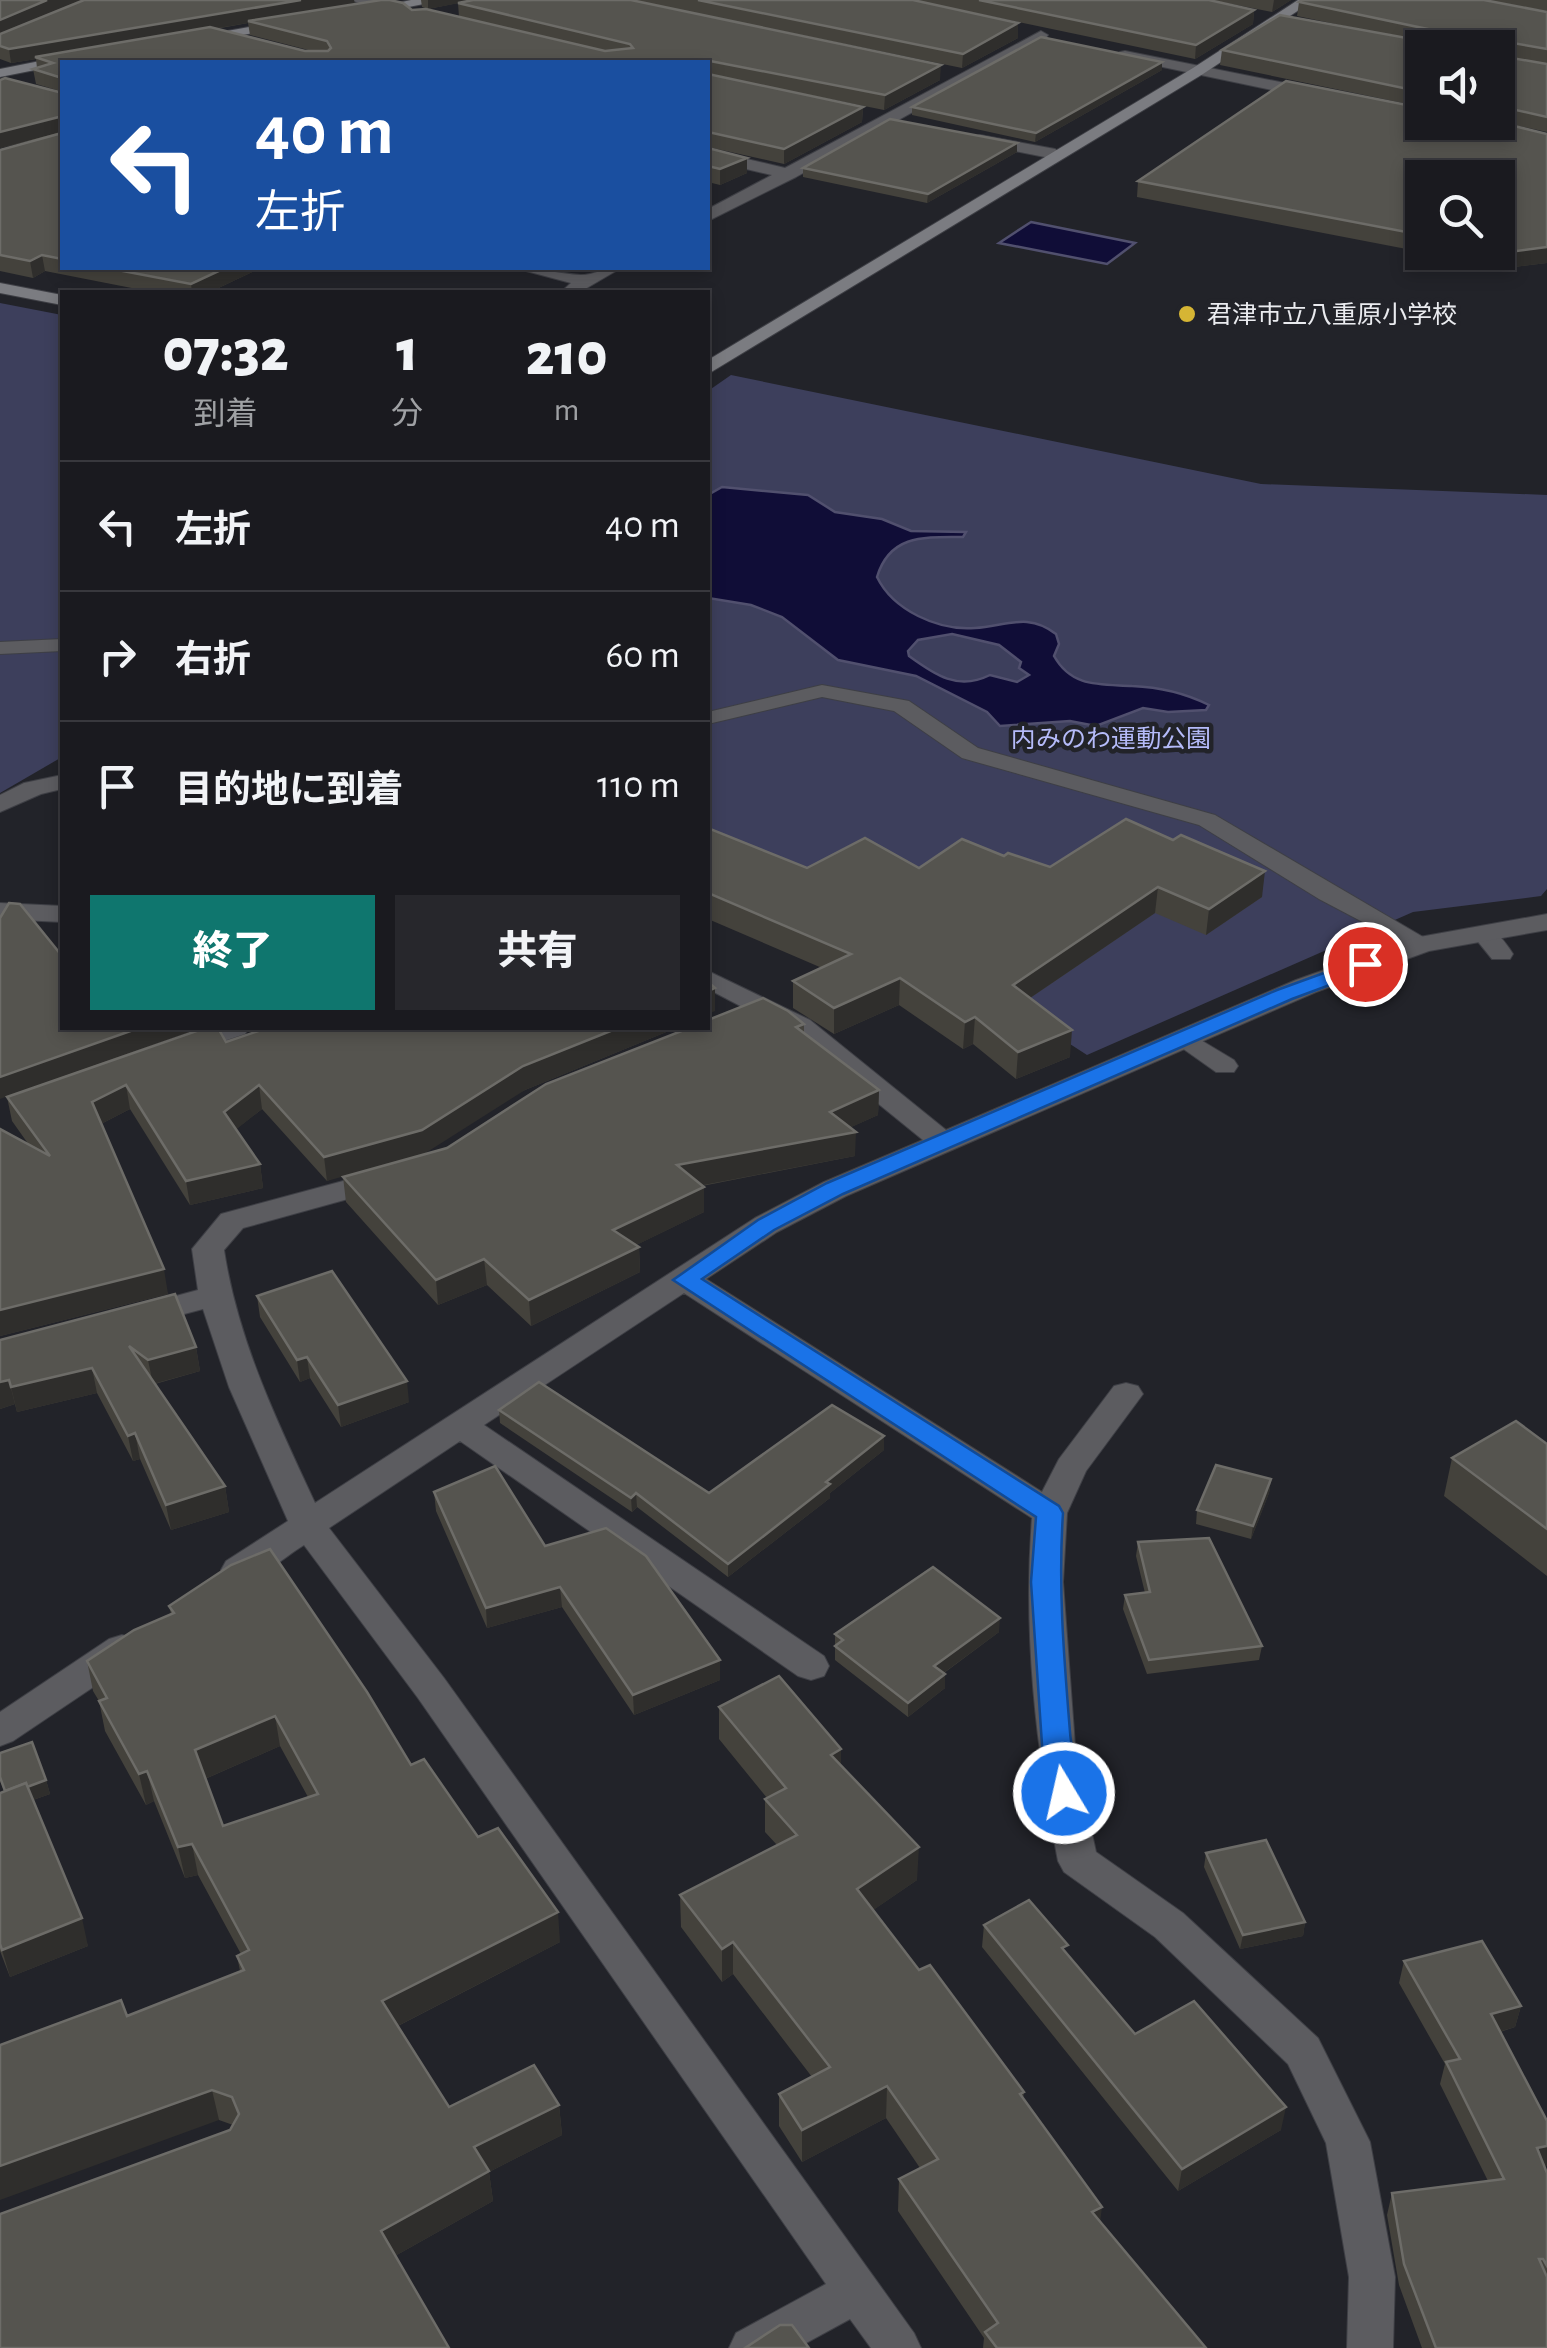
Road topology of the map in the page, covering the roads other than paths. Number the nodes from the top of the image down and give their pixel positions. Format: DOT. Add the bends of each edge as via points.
graph roads {
  1 [pos="437,0"];
  2 [pos="1307,0"];
  3 [pos="386,8"];
  4 [pos="452,11"];
  5 [pos="355,13"];
  6 [pos="1245,14"];
  7 [pos="418,16"];
  8 [pos="312,20"];
  9 [pos="1274,20"];
  10 [pos="436,21"];
  11 [pos="1308,26"];
  12 [pos="1018,29"];
  13 [pos="218,34"];
  14 [pos="302,34"];
  15 [pos="1039,37"];
  16 [pos="1057,40"];
  17 [pos="244,44"];
  18 [pos="264,48"];
  19 [pos="1110,52"];
  20 [pos="90,56"];
  21 [pos="70,60"];
  22 [pos="60,62"];
  23 [pos="1198,70"];
  24 [pos="944,72"];
  25 [pos="0,74"];
  26 [pos="60,75"];
  27 [pos="963,76"];
  28 [pos="0,88"];
  29 [pos="1328,97"];
  30 [pos="850,114"];
  31 [pos="886,122"];
  32 [pos="905,125"];
  33 [pos="962,136"];
  34 [pos="1056,154"];
  35 [pos="710,155"];
  36 [pos="790,174"];
  37 [pos="710,215"];
  38 [pos="534,270"];
  39 [pos="608,270"];
  40 [pos="588,281"];
  41 [pos="0,288"];
  42 [pos="571,290"];
  43 [pos="60,300"];
  44 [pos="710,367"];
  45 [pos="60,644"];
  46 [pos="0,648"];
  47 [pos="710,718"];
  48 [pos="60,782"];
  49 [pos="0,805"];
  50 [pos="0,910"];
  51 [pos="60,914"];
  52 [pos="1547,922"];
  53 [pos="1423,944"];
  54 [pos="710,981"];
  55 [pos="761,1006"];
  56 [pos="727,1020"];
  57 [pos="228,1030"];
  58 [pos="1184,1038"];
  59 [pos="162,1054"];
  60 [pos="1225,1066"];
  61 [pos="942,1142"];
  62 [pos="419,1169"];
  63 [pos="685,1280"];
  64 [pos="215,1296"];
  65 [pos="108,1324"];
  66 [pos="1126,1394"];
  67 [pos="458,1424"];
  68 [pos="1050,1513"];
  69 [pos="307,1524"];
  70 [pos="210,1590"];
  71 [pos="146,1633"];
  72 [pos="811,1666"];
  73 [pos="0,1731"];
  74 [pos="856,2292"];
  75 [pos="752,2348"];
  76 [pos="898,2348"];
  77 [pos="1370,2348"];
  1 -- 3 [label="street"];
  2 -- 9 [label="street"];
  3 -- 5 [label="street"];
  3 -- 7 [label="street"];
  4 -- 7 [label="street"];
  5 -- 7 [label="street"];
  6 -- 9 [label="street"];
  7 -- 10 [label="street"];
  8 -- 13 [label="street"];
  9 -- 11 [label="street"];
  9 -- 23 [label="street"];
  12 -- 15 [label="street"];
  13 -- 17 [label="street"];
  13 -- 17 [label="street" via="185,47"];
  14 -- 17 [label="street"];
  15 -- 16 [label="street"];
  15 -- 27 [label="street"];
  17 -- 18 [label="street"];
  19 -- 23 [label="street"];
  20 -- 21 [label="street"];
  22 -- 25 [label="street"];
  23 -- 29 [label="street"];
  23 -- 34 [label="street"];
  24 -- 27 [label="street"];
  26 -- 28 [label="street"];
  27 -- 31 [label="street"];
  30 -- 31 [label="street"];
  31 -- 32 [label="street"];
  31 -- 36 [label="street"];
  33 -- 34 [label="street"];
  34 -- 44 [label="street"];
  35 -- 36 [label="street"];
  36 -- 37 [label="street"];
  38 -- 40 [label="street"];
  39 -- 40 [label="street"];
  40 -- 42 [label="street"];
  41 -- 43 [label="street"];
  45 -- 46 [label="lane"];
  47 -- 53 [label="lane" via="822,691 901,706 970,753 1207,820"];
  48 -- 49 [label="street"];
  50 -- 51 [label="street"];
  52 -- 53 [label="street" via="1492,944"];
  53 -- 58 [label="street"];
  54 -- 55 [label="street"];
  55 -- 56 [label="street"];
  55 -- 61 [label="street" via="800,1026"];
  57 -- 59 [label="street"];
  58 -- 60 [label="lane"];
  58 -- 61 [label="street"];
  61 -- 63 [label="street" via="766,1225"];
  62 -- 64 [label="street" via="232,1221 208,1249"];
  63 -- 67 [label="street"];
  63 -- 68 [label="street"];
  64 -- 65 [label="street"];
  64 -- 69 [label="street" via="245,1387"];
  66 -- 68 [label="street" via="1070,1468"];
  67 -- 69 [label="street"];
  67 -- 72 [label="street"];
  68 -- 77 [label="street" via="1045,1582 1058,1759 1078,1860 1169,1926 1303,2051 1348,2142 1372,2278"];
  69 -- 70 [label="street"];
  69 -- 74 [label="street" via="431,1688"];
  71 -- 73 [label="street"];
  74 -- 75 [label="street"];
  74 -- 76 [label="street"];
}
